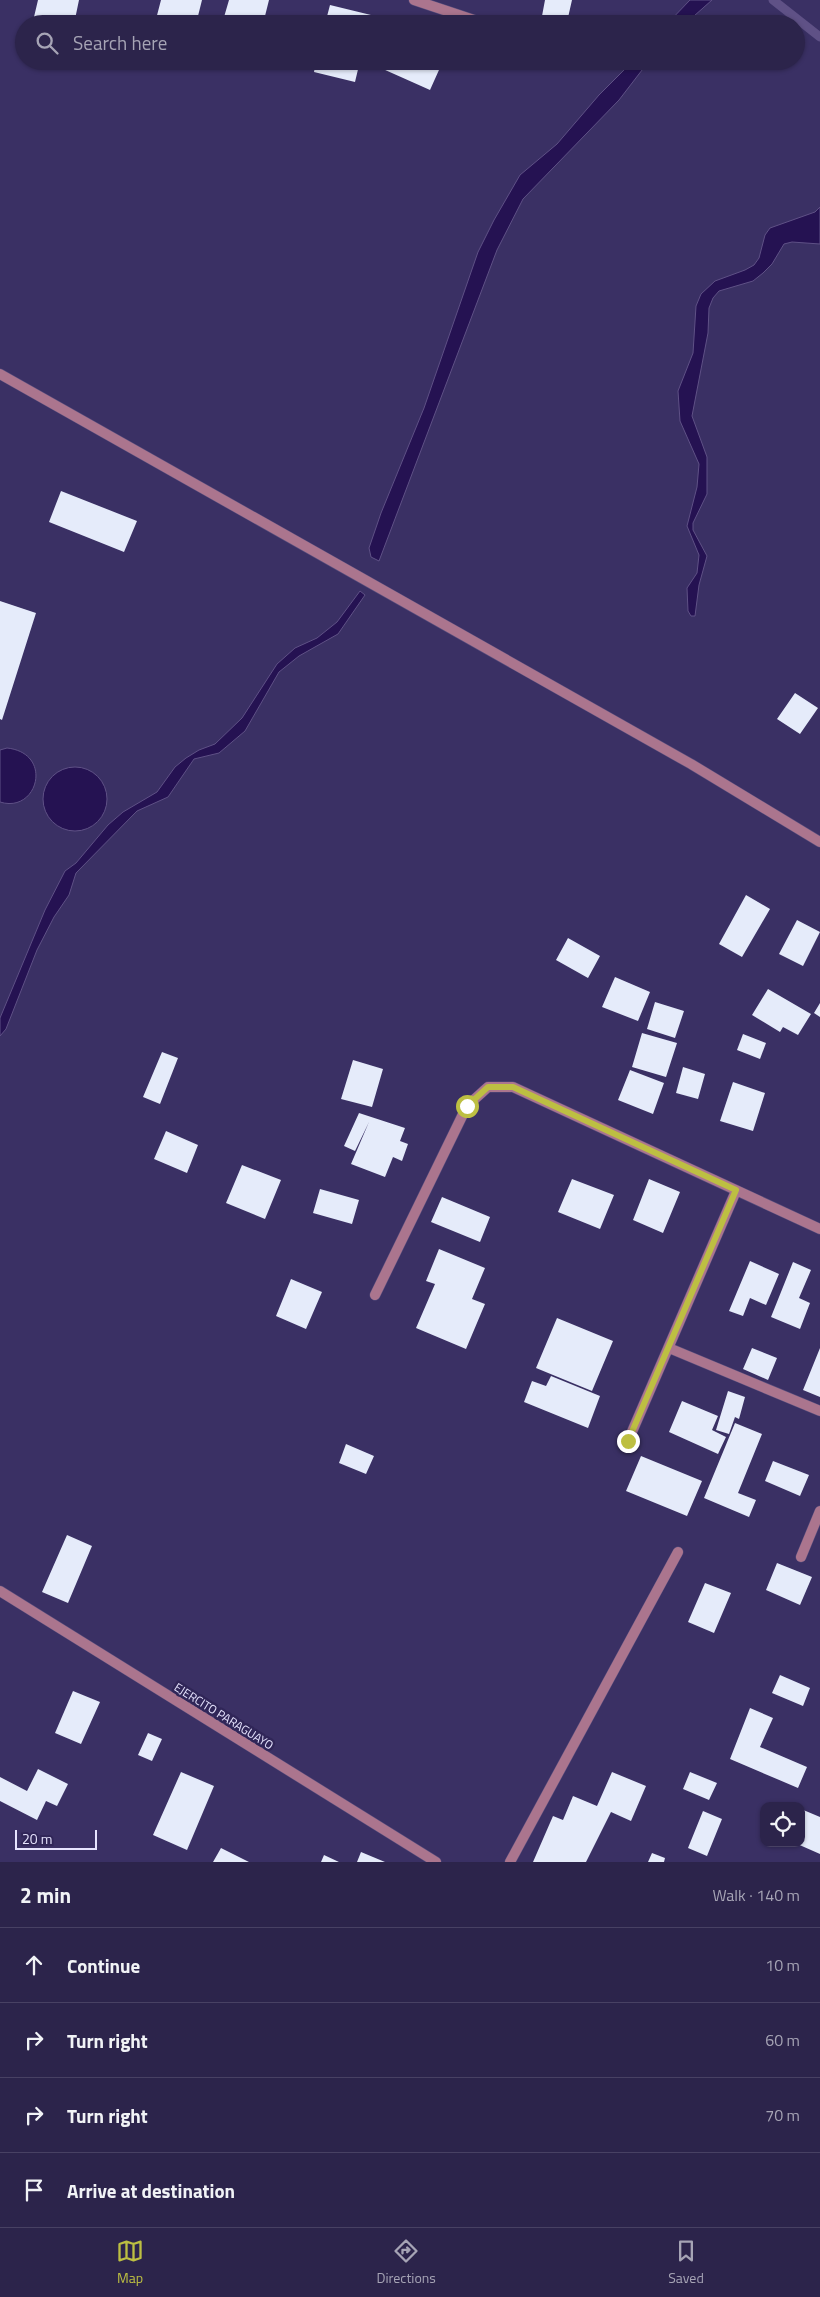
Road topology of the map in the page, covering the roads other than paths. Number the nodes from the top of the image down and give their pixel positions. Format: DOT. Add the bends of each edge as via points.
graph roads {
  1 [pos="414,0"];
  2 [pos="459,15"];
  3 [pos="0,374"];
  4 [pos="820,842"];
  5 [pos="736,1190"];
  6 [pos="820,1229"];
  7 [pos="374,1295"];
  8 [pos="669,1348"];
  9 [pos="820,1411"];
  10 [pos="628,1441"];
  11 [pos="820,1511"];
  12 [pos="678,1552"];
  13 [pos="801,1556"];
  14 [pos="0,1591"];
  15 [pos="436,1862"];
  16 [pos="510,1862"];
  1 -- 2 [label="street"];
  3 -- 4 [label="street" via="691,764"];
  5 -- 6 [label="street"];
  5 -- 7 [label="street" via="513,1087 488,1087 467,1106"];
  5 -- 8 [label="street"];
  8 -- 9 [label="street"];
  8 -- 10 [label="street"];
  11 -- 13 [label="street"];
  12 -- 16 [label="street"];
  14 -- 15 [label="street, EJERCITO PARAGUAYO"];
}
